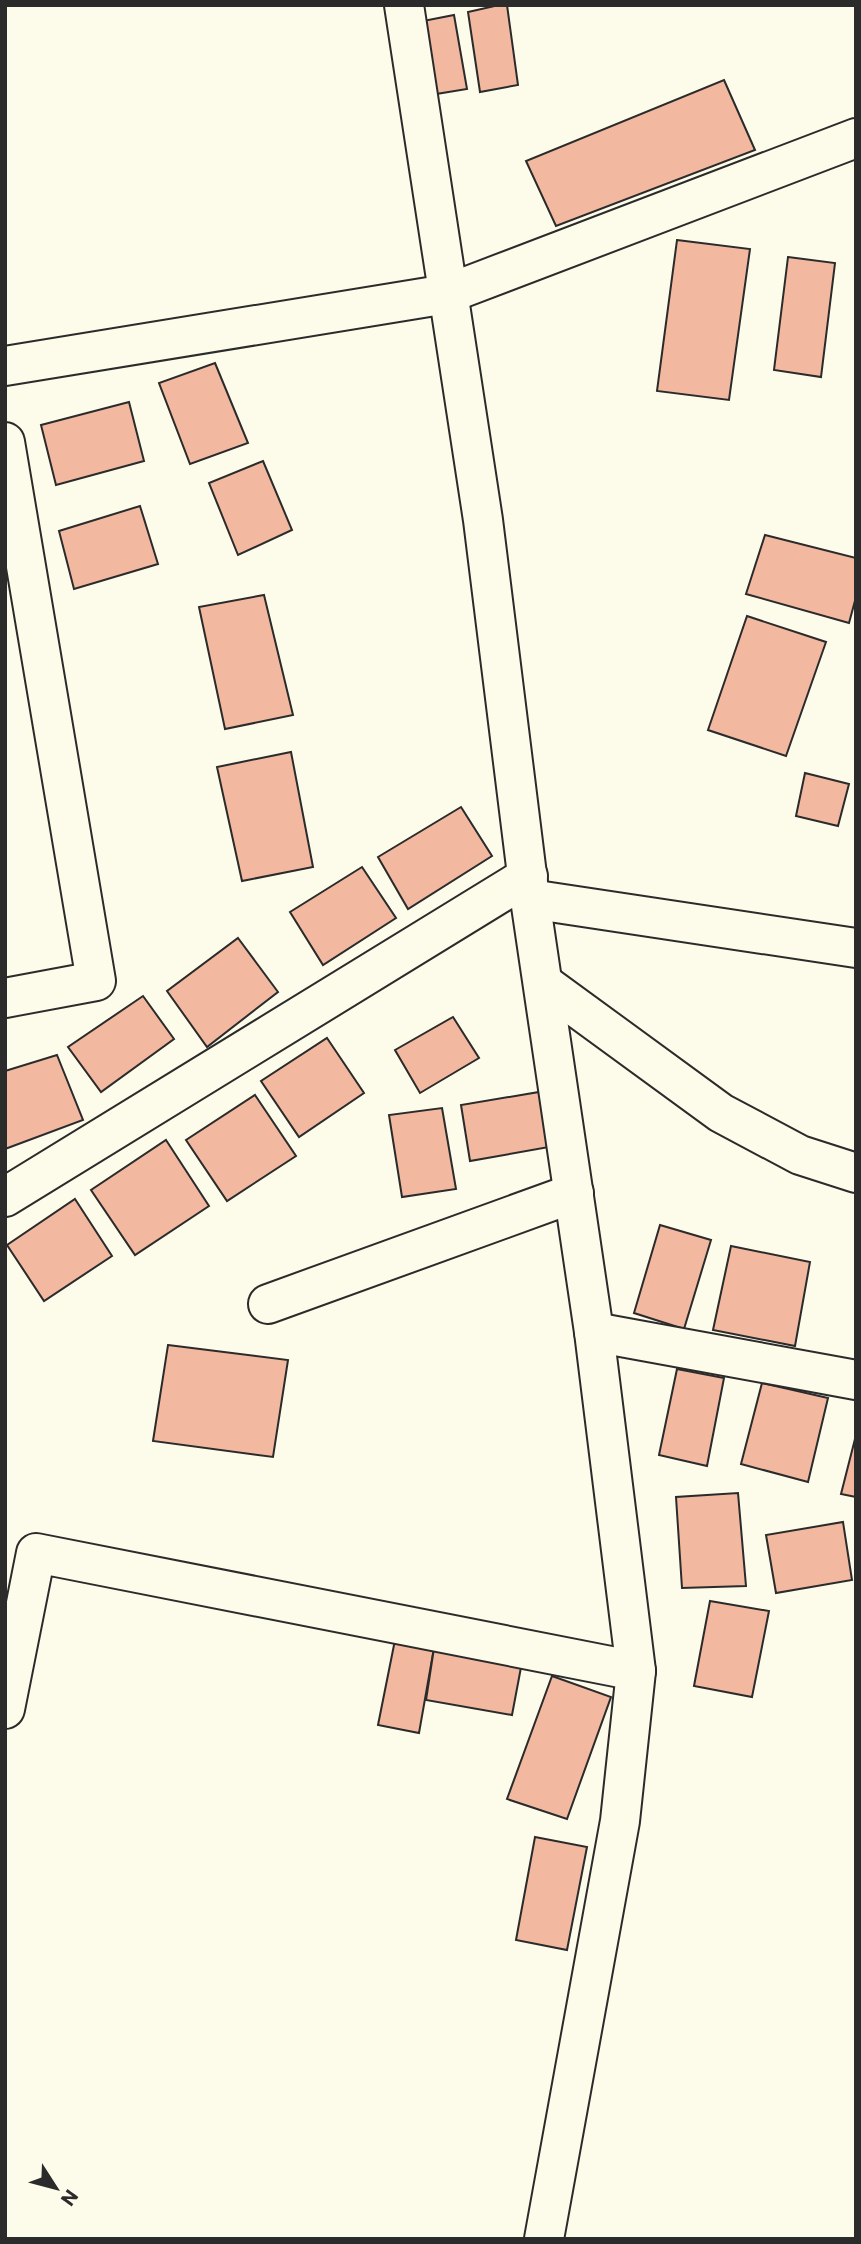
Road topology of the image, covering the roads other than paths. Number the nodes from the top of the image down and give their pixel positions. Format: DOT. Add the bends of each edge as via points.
graph roads {
  1 [pos="404,5"];
  2 [pos="856,138"];
  3 [pos="447,294"];
  4 [pos="5,366"];
  5 [pos="5,442"];
  6 [pos="529,887"];
  7 [pos="856,948"];
  8 [pos="542,983"];
  9 [pos="5,998"];
  10 [pos="856,1173"];
  11 [pos="574,1193"];
  12 [pos="5,1198"];
  13 [pos="268,1304"];
  14 [pos="594,1332"];
  15 [pos="856,1380"];
  16 [pos="636,1671"];
  17 [pos="5,1709"];
  18 [pos="544,2239"];
  1 -- 3 [label="street"];
  2 -- 3 [label="street"];
  3 -- 4 [label="street"];
  3 -- 6 [label="street" via="483,520"];
  5 -- 9 [label="street" via="96,981"];
  6 -- 7 [label="street"];
  6 -- 8 [label="street"];
  6 -- 12 [label="street"];
  8 -- 10 [label="street" via="721,1113 800,1155"];
  8 -- 11 [label="street"];
  11 -- 13 [label="street"];
  11 -- 14 [label="street"];
  14 -- 15 [label="street"];
  14 -- 16 [label="street"];
  16 -- 17 [label="street" via="36,1553"];
  16 -- 18 [label="street" via="620,1821"];
}
